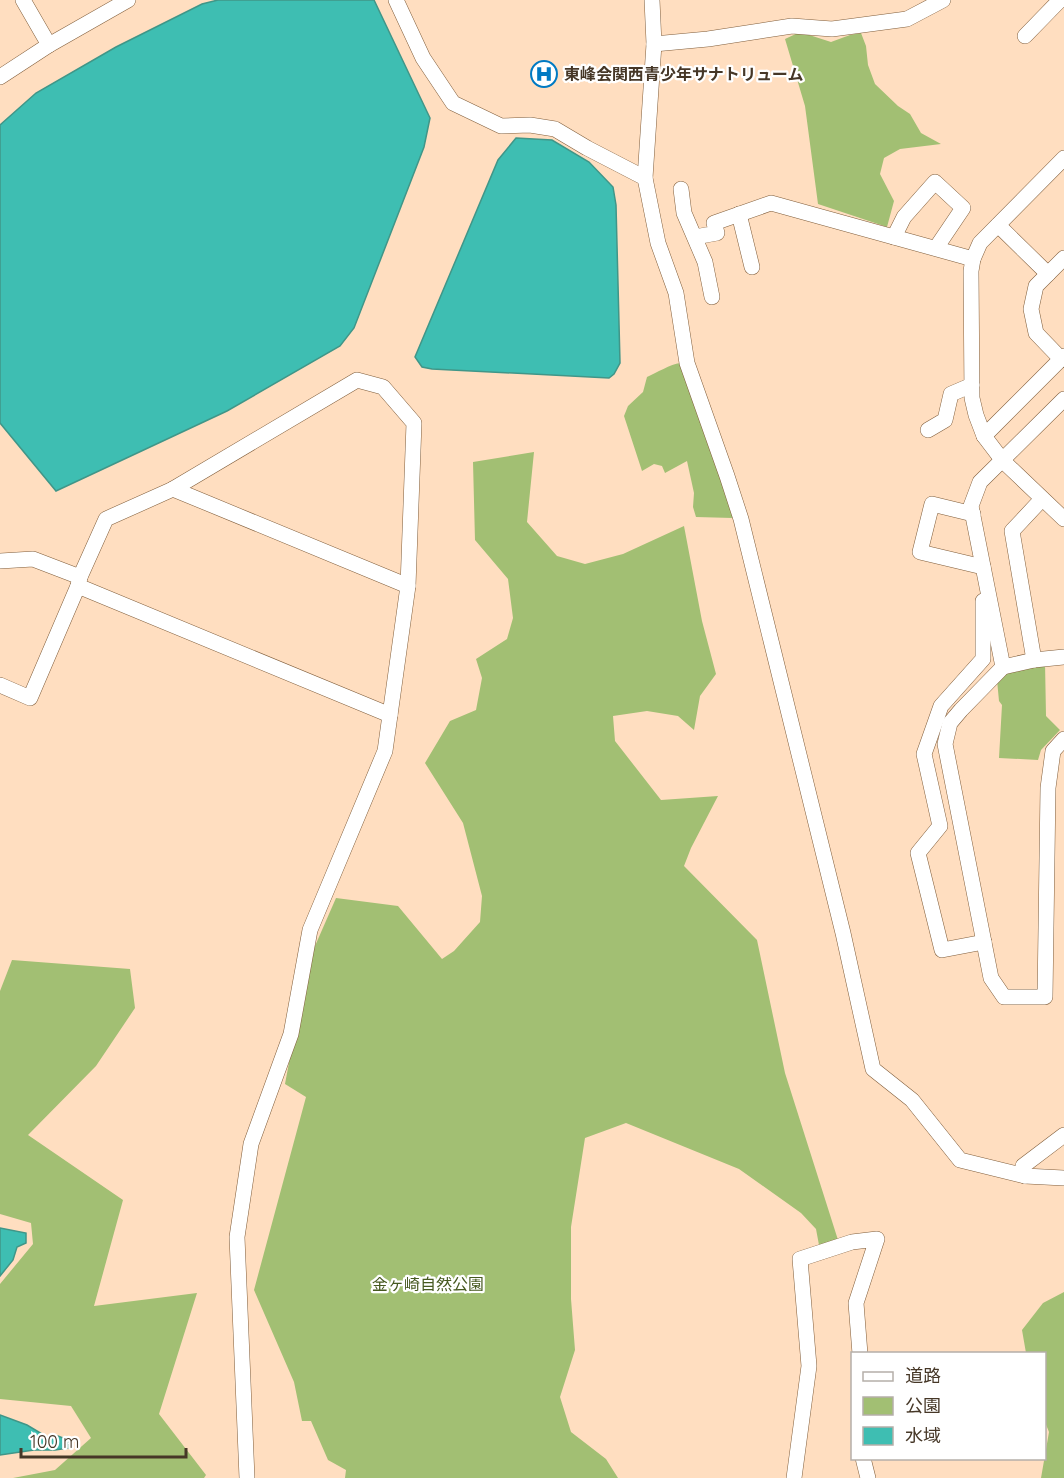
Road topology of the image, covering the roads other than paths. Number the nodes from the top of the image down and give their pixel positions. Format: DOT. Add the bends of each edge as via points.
graph roads {
  1 [pos="23,0"];
  2 [pos="128,0"];
  3 [pos="396,0"];
  4 [pos="652,0"];
  5 [pos="943,0"];
  6 [pos="1060,0"];
  7 [pos="1025,36"];
  8 [pos="654,44"];
  9 [pos="49,45"];
  10 [pos="0,77"];
  11 [pos="1064,158"];
  12 [pos="645,178"];
  13 [pos="681,189"];
  14 [pos="739,214"];
  15 [pos="998,225"];
  16 [pos="694,237"];
  17 [pos="894,237"];
  18 [pos="936,249"];
  19 [pos="1064,258"];
  20 [pos="973,259"];
  21 [pos="752,267"];
  22 [pos="1048,274"];
  23 [pos="712,297"];
  24 [pos="1062,358"];
  25 [pos="972,385"];
  26 [pos="1063,402"];
  27 [pos="928,430"];
  28 [pos="984,436"];
  29 [pos="1003,461"];
  30 [pos="173,489"];
  31 [pos="1042,499"];
  32 [pos="973,514"];
  33 [pos="1064,519"];
  34 [pos="0,561"];
  35 [pos="983,567"];
  36 [pos="79,581"];
  37 [pos="408,586"];
  38 [pos="988,592"];
  39 [pos="1064,657"];
  40 [pos="1034,660"];
  41 [pos="1003,667"];
  42 [pos="0,685"];
  43 [pos="390,715"];
  44 [pos="1064,739"];
  45 [pos="984,942"];
  46 [pos="1064,1135"];
  47 [pos="1025,1176"];
  48 [pos="1064,1178"];
  49 [pos="860,1352"];
  50 [pos="864,1460"];
  51 [pos="247,1478"];
  52 [pos="794,1478"];
  53 [pos="868,1478"];
  1 -- 9 [label="street"];
  2 -- 9 [label="street"];
  3 -- 12 [label="street" via="423,58 453,103 501,126 555,129"];
  4 -- 8 [label="street"];
  5 -- 8 [label="street" via="907,19 832,29 792,26"];
  6 -- 7 [label="street"];
  8 -- 12 [label="street"];
  9 -- 10 [label="street"];
  11 -- 15 [label="street"];
  12 -- 47 [label="street" via="658,243 676,292 687,363 741,519 873,1069 912,1100 960,1160"];
  13 -- 16 [label="street" via="684,213"];
  14 -- 16 [label="street" via="714,222 717,233"];
  14 -- 17 [label="street" via="771,203"];
  14 -- 21 [label="street"];
  15 -- 20 [label="street" via="980,243"];
  15 -- 22 [label="street"];
  16 -- 23 [label="street" via="705,262"];
  17 -- 18 [label="street"];
  17 -- 18 [label="street" via="904,217 935,182 963,208"];
  18 -- 20 [label="street"];
  19 -- 22 [label="street"];
  20 -- 25 [label="street"];
  22 -- 24 [label="street" via="1036,286 1031,309 1036,333"];
  24 -- 28 [label="street"];
  25 -- 27 [label="street" via="951,394 945,420"];
  25 -- 28 [label="street" via="974,407"];
  26 -- 29 [label="street"];
  28 -- 29 [label="street"];
  29 -- 31 [label="street"];
  29 -- 32 [label="street" via="980,482 971,506"];
  30 -- 36 [label="street" via="106,519"];
  30 -- 37 [label="street"];
  30 -- 37 [label="street" via="357,380 384,387 414,423"];
  31 -- 33 [label="street"];
  31 -- 40 [label="street" via="1012,531"];
  32 -- 35 [label="street"];
  32 -- 35 [label="street" via="932,504 920,552"];
  34 -- 36 [label="street" via="33,559"];
  35 -- 38 [label="street"];
  36 -- 42 [label="street" via="30,698"];
  36 -- 43 [label="street"];
  37 -- 43 [label="street"];
  38 -- 41 [label="street"];
  38 -- 45 [label="street" via="983,595 983,659 941,706 924,754 940,826 918,853 942,951"];
  39 -- 40 [label="street"];
  40 -- 41 [label="street"];
  41 -- 45 [label="street" via="950,723 945,744"];
  43 -- 51 [label="street" via="385,752 310,930 291,1034 251,1144 237,1237"];
  44 -- 45 [label="street" via="1053,751 1048,788 1046,997 1004,997 991,978"];
  46 -- 47 [label="street" via="1023,1166"];
  47 -- 48 [label="street"];
  49 -- 52 [label="street" via="856,1303 877,1239 852,1242 800,1259 809,1366"];
  50 -- 53 [label="street"];
}
